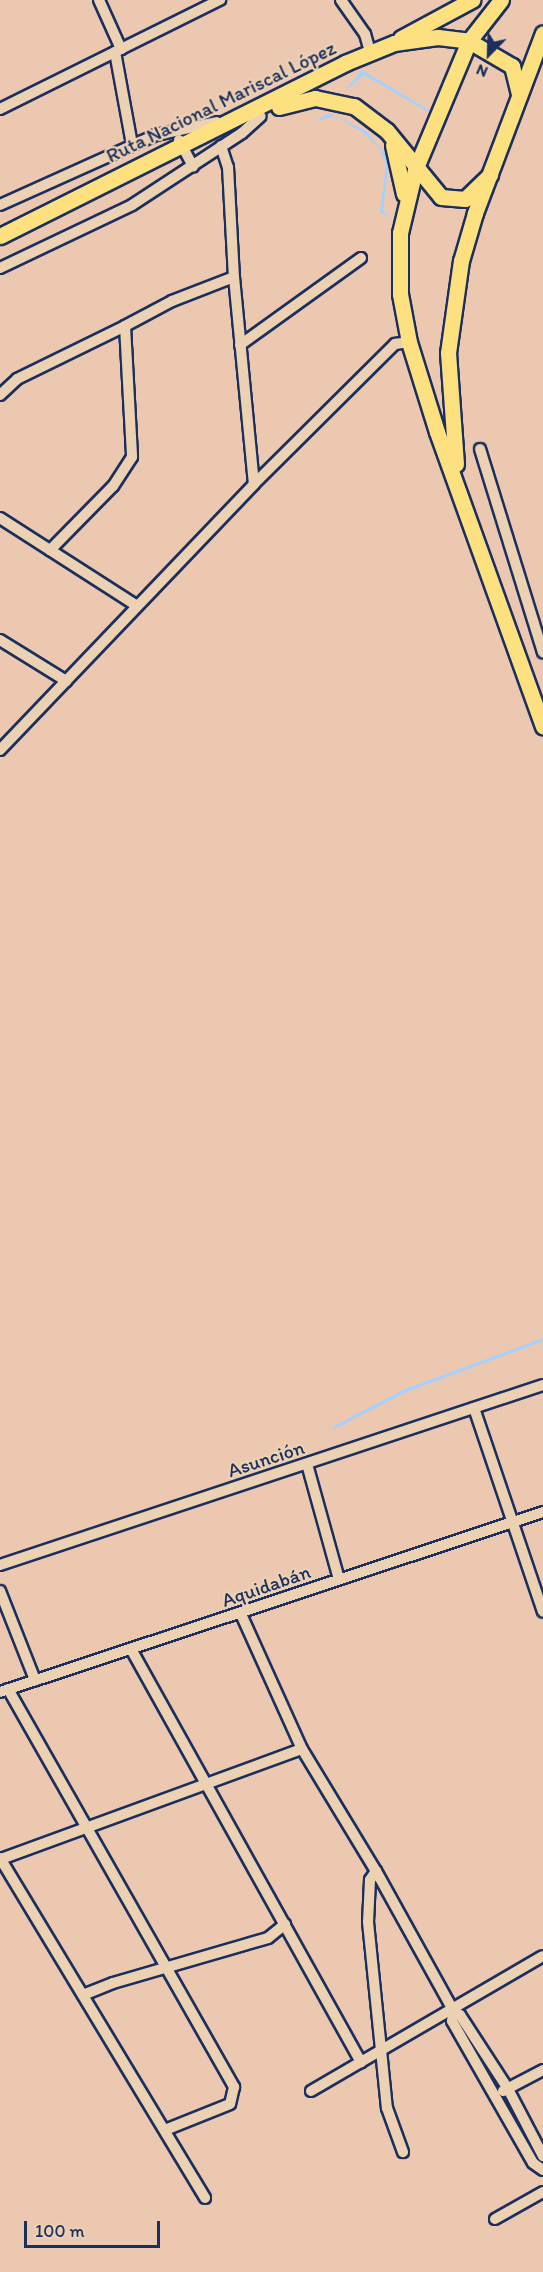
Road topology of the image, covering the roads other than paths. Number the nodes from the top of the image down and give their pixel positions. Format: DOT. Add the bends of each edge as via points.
graph roads {
  1 [pos="99,0"];
  2 [pos="220,0"];
  3 [pos="341,0"];
  4 [pos="472,0"];
  5 [pos="501,0"];
  6 [pos="543,33"];
  7 [pos="469,41"];
  8 [pos="394,43"];
  9 [pos="118,50"];
  10 [pos="370,51"];
  11 [pos="503,57"];
  12 [pos="457,67"];
  13 [pos="519,95"];
  14 [pos="0,109"];
  15 [pos="261,116"];
  16 [pos="235,119"];
  17 [pos="174,131"];
  18 [pos="387,131"];
  19 [pos="132,145"];
  20 [pos="221,146"];
  21 [pos="183,148"];
  22 [pos="193,166"];
  23 [pos="415,170"];
  24 [pos="490,175"];
  25 [pos="0,205"];
  26 [pos="405,206"];
  27 [pos="0,236"];
  28 [pos="0,245"];
  29 [pos="361,258"];
  30 [pos="0,268"];
  31 [pos="234,277"];
  32 [pos="125,326"];
  33 [pos="409,342"];
  34 [pos="240,345"];
  35 [pos="0,395"];
  36 [pos="480,449"];
  37 [pos="457,479"];
  38 [pos="254,484"];
  39 [pos="0,518"];
  40 [pos="50,550"];
  41 [pos="137,606"];
  42 [pos="0,640"];
  43 [pos="543,652"];
  44 [pos="66,681"];
  45 [pos="543,727"];
  46 [pos="0,750"];
  47 [pos="543,1385"];
  48 [pos="474,1408"];
  49 [pos="307,1464"];
  50 [pos="543,1512"];
  51 [pos="513,1522"];
  52 [pos="0,1565"];
  53 [pos="339,1579"];
  54 [pos="0,1591"];
  55 [pos="543,1612"];
  56 [pos="241,1614"];
  57 [pos="131,1649"];
  58 [pos="35,1680"];
  59 [pos="4,1691"];
  60 [pos="302,1749"];
  61 [pos="206,1784"];
  62 [pos="86,1828"];
  63 [pos="0,1858"];
  64 [pos="376,1871"];
  65 [pos="285,1924"];
  66 [pos="543,1956"];
  67 [pos="166,1967"];
  68 [pos="83,1995"];
  69 [pos="453,2011"];
  70 [pos="381,2051"];
  71 [pos="362,2062"];
  72 [pos="543,2070"];
  73 [pos="508,2089"];
  74 [pos="311,2091"];
  75 [pos="495,2095"];
  76 [pos="165,2130"];
  77 [pos="404,2152"];
  78 [pos="543,2156"];
  79 [pos="543,2170"];
  80 [pos="543,2192"];
  81 [pos="205,2198"];
  82 [pos="495,2219"];
  1 -- 9 [label="street"];
  2 -- 9 [label="street"];
  3 -- 10 [label="street" via="365,34"];
  4 -- 8 [label="highway"];
  5 -- 7 [label="highway"];
  6 -- 13 [label="highway"];
  7 -- 8 [label="highway, Ruta Nacional Mariscal López" via="438,37"];
  7 -- 11 [label="highway, Ruta Nacional Mariscal López"];
  7 -- 12 [label="highway"];
  8 -- 10 [label="highway, Ruta Nacional Mariscal López"];
  9 -- 14 [label="street"];
  9 -- 19 [label="street"];
  10 -- 16 [label="highway, Ruta Nacional Mariscal López"];
  11 -- 12 [label="highway" via="473,57"];
  11 -- 13 [label="highway" via="512,66"];
  12 -- 23 [label="highway"];
  13 -- 24 [label="highway"];
  15 -- 18 [label="highway, Ruta Nacional Mariscal López" via="300,100 329,98 354,106"];
  15 -- 20 [label="street"];
  15 -- 21 [label="highway, Ruta Nacional Mariscal López"];
  16 -- 17 [label="street"];
  16 -- 21 [label="highway, Ruta Nacional Mariscal López"];
  17 -- 19 [label="street"];
  17 -- 21 [label="street"];
  18 -- 23 [label="highway, Ruta Nacional Mariscal López"];
  18 -- 26 [label="highway" via="402,175"];
  19 -- 25 [label="street"];
  20 -- 22 [label="street"];
  20 -- 31 [label="street" via="228,167"];
  21 -- 22 [label="street"];
  21 -- 27 [label="highway, Ruta Nacional Mariscal López"];
  21 -- 28 [label="highway, Ruta Nacional Mariscal López"];
  22 -- 30 [label="street" via="132,205"];
  23 -- 24 [label="highway, Ruta Nacional Mariscal López" via="433,192 450,198 465,199"];
  23 -- 26 [label="highway"];
  24 -- 37 [label="highway" via="461,261 448,353"];
  26 -- 33 [label="highway" via="400,233 400,294"];
  29 -- 34 [label="street"];
  31 -- 32 [label="street" via="171,301"];
  31 -- 34 [label="street"];
  32 -- 35 [label="street" via="17,380"];
  32 -- 40 [label="street" via="132,457 113,486"];
  33 -- 37 [label="highway"];
  33 -- 38 [label="street" via="395,344"];
  34 -- 38 [label="street"];
  36 -- 43 [label="street"];
  37 -- 45 [label="highway"];
  38 -- 41 [label="street"];
  39 -- 40 [label="street"];
  40 -- 41 [label="street"];
  41 -- 44 [label="street"];
  42 -- 44 [label="street"];
  44 -- 46 [label="street"];
  47 -- 48 [label="street, Asunción"];
  48 -- 49 [label="street, Asunción"];
  48 -- 51 [label="street"];
  49 -- 52 [label="street, Asunción"];
  49 -- 53 [label="street"];
  50 -- 51 [label="street, Aquidabán"];
  51 -- 53 [label="street, Aquidabán"];
  51 -- 55 [label="street"];
  53 -- 56 [label="street, Aquidabán"];
  54 -- 58 [label="street"];
  56 -- 57 [label="street, Aquidabán"];
  56 -- 60 [label="street"];
  57 -- 58 [label="street, Aquidabán"];
  57 -- 61 [label="street"];
  58 -- 59 [label="street, Aquidabán"];
  59 -- 62 [label="street"];
  60 -- 61 [label="street"];
  60 -- 64 [label="street"];
  61 -- 62 [label="street"];
  61 -- 65 [label="street"];
  62 -- 63 [label="street"];
  62 -- 67 [label="street"];
  63 -- 68 [label="street"];
  64 -- 69 [label="street"];
  64 -- 70 [label="street" via="370,1880 368,1922"];
  65 -- 67 [label="street" via="268,1938"];
  65 -- 71 [label="street"];
  66 -- 69 [label="street"];
  67 -- 68 [label="street"];
  67 -- 76 [label="street" via="234,2094 230,2104"];
  68 -- 76 [label="street"];
  69 -- 70 [label="street"];
  69 -- 73 [label="street" via="460,2015"];
  69 -- 75 [label="street" via="452,2020"];
  70 -- 71 [label="street"];
  70 -- 77 [label="street" via="387,2108"];
  71 -- 74 [label="street"];
  72 -- 73 [label="street"];
  73 -- 75 [label="street"];
  73 -- 78 [label="street"];
  75 -- 79 [label="street" via="533,2163"];
  76 -- 81 [label="street"];
  80 -- 82 [label="street"];
}
